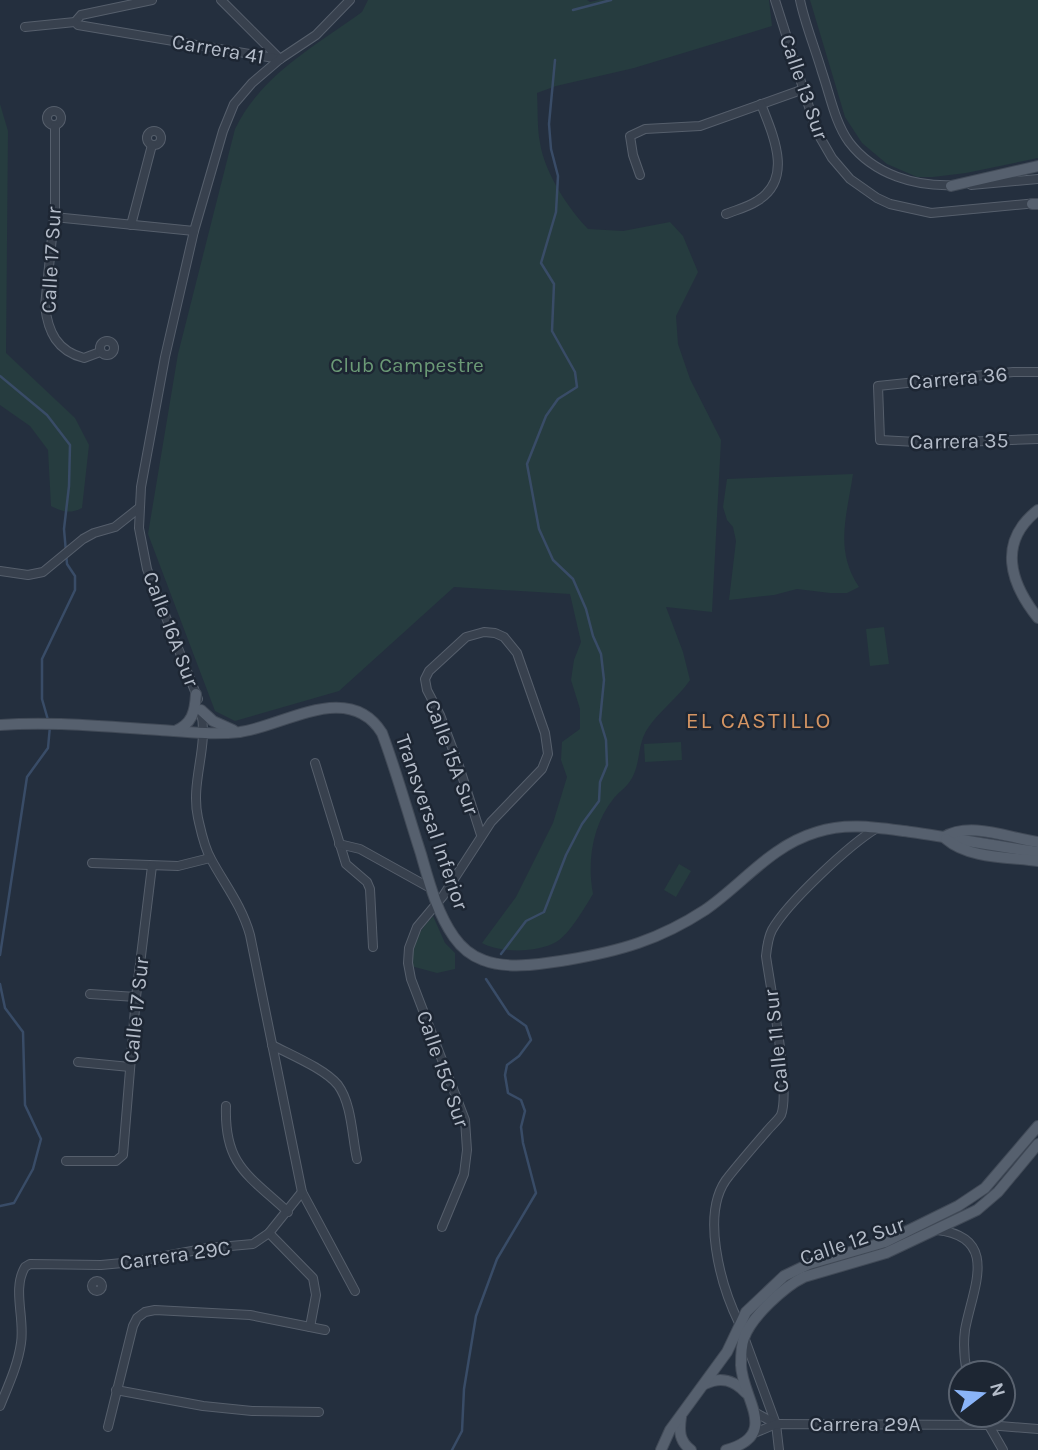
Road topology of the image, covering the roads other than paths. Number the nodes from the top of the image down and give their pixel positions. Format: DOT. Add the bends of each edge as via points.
graph roads {
  1 [pos="152,0"];
  2 [pos="221,0"];
  3 [pos="350,0"];
  4 [pos="775,0"];
  5 [pos="800,0"];
  6 [pos="75,22"];
  7 [pos="25,27"];
  8 [pos="279,59"];
  9 [pos="804,89"];
  10 [pos="761,104"];
  11 [pos="55,126"];
  12 [pos="152,145"];
  13 [pos="1038,166"];
  14 [pos="640,175"];
  15 [pos="1038,179"];
  16 [pos="950,186"];
  17 [pos="1036,203"];
  18 [pos="726,214"];
  19 [pos="54,217"];
  20 [pos="131,225"];
  21 [pos="194,231"];
  22 [pos="100,352"];
  23 [pos="1038,372"];
  24 [pos="1038,439"];
  25 [pos="880,440"];
  26 [pos="139,508"];
  27 [pos="1038,510"];
  28 [pos="0,571"];
  29 [pos="1038,618"];
  30 [pos="196,694"];
  31 [pos="201,710"];
  32 [pos="0,725"];
  33 [pos="175,731"];
  34 [pos="239,732"];
  35 [pos="203,733"];
  36 [pos="548,754"];
  37 [pos="315,763"];
  38 [pos="844,826"];
  39 [pos="877,828"];
  40 [pos="481,835"];
  41 [pos="944,837"];
  42 [pos="339,845"];
  43 [pos="849,848"];
  44 [pos="1038,852"];
  45 [pos="210,858"];
  46 [pos="92,863"];
  47 [pos="152,866"];
  48 [pos="426,873"];
  49 [pos="412,877"];
  50 [pos="432,889"];
  51 [pos="437,904"];
  52 [pos="429,915"];
  53 [pos="442,916"];
  54 [pos="373,947"];
  55 [pos="90,994"];
  56 [pos="136,997"];
  57 [pos="272,1045"];
  58 [pos="285,1052"];
  59 [pos="275,1058"];
  60 [pos="78,1062"];
  61 [pos="130,1067"];
  62 [pos="226,1106"];
  63 [pos="1038,1126"];
  64 [pos="1038,1144"];
  65 [pos="357,1159"];
  66 [pos="66,1161"];
  67 [pos="302,1192"];
  68 [pos="288,1212"];
  69 [pos="958,1220"];
  70 [pos="442,1227"];
  71 [pos="937,1230"];
  72 [pos="269,1233"];
  73 [pos="961,1236"];
  74 [pos="101,1265"];
  75 [pos="100,1282"];
  76 [pos="355,1291"];
  77 [pos="739,1324"];
  78 [pos="310,1327"];
  79 [pos="325,1330"];
  80 [pos="744,1337"];
  81 [pos="966,1359"];
  82 [pos="702,1386"];
  83 [pos="117,1390"];
  84 [pos="750,1398"];
  85 [pos="0,1406"];
  86 [pos="319,1412"];
  87 [pos="756,1413"];
  88 [pos="681,1414"];
  89 [pos="776,1424"];
  90 [pos="947,1424"];
  91 [pos="108,1427"];
  92 [pos="1017,1427"];
  93 [pos="991,1429"];
  94 [pos="1038,1429"];
  95 [pos="752,1434"];
  96 [pos="661,1450"];
  97 [pos="691,1450"];
  98 [pos="726,1450"];
  99 [pos="779,1450"];
  100 [pos="1003,1450"];
  1 -- 6 [label="street, Carrera 41" via="81,15"];
  2 -- 8 [label="street, Carrera 41"];
  3 -- 8 [label="street, Calle 16A Sur" via="316,35"];
  4 -- 9 [label="street, Calle 13 Sur"];
  5 -- 16 [label="street" via="838,122 849,142 865,158 897,177"];
  6 -- 7 [label="street, Carrera 41"];
  6 -- 8 [label="street, Carrera 41"];
  8 -- 21 [label="street, Calle 16A Sur" via="234,104"];
  9 -- 10 [label="street"];
  9 -- 17 [label="street, Calle 13 Sur" via="823,144 850,179 900,208 930,213"];
  10 -- 14 [label="street" via="700,126 645,129 630,136"];
  10 -- 18 [label="street" via="779,157 775,180 754,204"];
  11 -- 19 [label="street, Calle 17 Sur"];
  12 -- 20 [label="street"];
  13 -- 16 [label="main road"];
  15 -- 16 [label="street"];
  19 -- 20 [label="street"];
  19 -- 22 [label="street, Calle 17 Sur" via="45,306 49,328 59,345 76,356 92,357"];
  20 -- 21 [label="street"];
  21 -- 26 [label="street, Calle 16A Sur" via="165,357"];
  23 -- 25 [label="street, Carrera 36" via="878,386"];
  24 -- 25 [label="street, Carrera 35"];
  26 -- 28 [label="street" via="116,527 94,533 35,575"];
  26 -- 30 [label="street, Calle 16A Sur" via="147,569"];
  27 -- 29 [label="main road" via="1016,538 1012,554 1016,584"];
  30 -- 31 [label="street, Calle 16A Sur"];
  30 -- 33 [label="main road" via="190,720"];
  31 -- 34 [label="main road"];
  31 -- 35 [label="street, Calle 16A Sur"];
  32 -- 33 [label="main road, Transversal Inferior" via="58,723"];
  33 -- 35 [label="main road, Transversal Inferior"];
  34 -- 35 [label="main road, Transversal Inferior"];
  34 -- 48 [label="main road, Transversal Inferior" via="328,708 354,710 370,719 382,733 391,757"];
  35 -- 45 [label="street, Calle 16A Sur" via="196,799"];
  36 -- 40 [label="street, Calle 15C Sur" via="542,769"];
  36 -- 40 [label="street, Calle 15A Sur" via="545,733 512,644 495,633 467,637 429,671 427,690"];
  37 -- 42 [label="street"];
  38 -- 39 [label="main road, Transversal Inferior"];
  38 -- 43 [label="street"];
  38 -- 53 [label="main road, Transversal Inferior" via="784,845 680,925 608,953 543,964 492,963 463,948"];
  39 -- 41 [label="main road, Transversal Inferior"];
  39 -- 43 [label="street, Calle 11 Sur"];
  40 -- 51 [label="street, Calle 15C Sur"];
  41 -- 44 [label="main road" via="967,850"];
  41 -- 44 [label="main road" via="965,830"];
  42 -- 49 [label="street" via="360,849"];
  42 -- 54 [label="street" via="346,864 370,889"];
  43 -- 77 [label="street, Calle 11 Sur" via="784,913 767,943 782,1069 780,1115 726,1180 716,1199 716,1240 724,1286"];
  45 -- 47 [label="street" via="178,866"];
  45 -- 57 [label="street, Calle 16A Sur" via="246,920"];
  46 -- 47 [label="street"];
  47 -- 56 [label="street, Calle 17 Sur"];
  48 -- 49 [label="street"];
  48 -- 50 [label="main road, Transversal Inferior"];
  49 -- 50 [label="street"];
  50 -- 51 [label="main road, Transversal Inferior"];
  51 -- 52 [label="street, Calle 15C Sur"];
  51 -- 53 [label="main road, Transversal Inferior"];
  52 -- 53 [label="street"];
  52 -- 70 [label="street, Calle 15C Sur" via="413,935 408,963 466,1120 464,1174"];
  55 -- 56 [label="street"];
  56 -- 61 [label="street, Calle 17 Sur"];
  57 -- 58 [label="street"];
  57 -- 59 [label="street, Calle 16A Sur"];
  58 -- 59 [label="street"];
  58 -- 65 [label="street" via="338,1086"];
  59 -- 67 [label="street, Calle 16A Sur"];
  60 -- 61 [label="street"];
  61 -- 66 [label="street, Calle 17 Sur" via="123,1155 116,1161"];
  62 -- 68 [label="street" via="226,1132 233,1156"];
  63 -- 77 [label="main road, Calle 12 Sur" via="985,1188 958,1206 865,1249 795,1269 760,1298"];
  64 -- 69 [label="main road, Calle 12 Sur" via="998,1192"];
  67 -- 68 [label="street, Carrera 29C"];
  67 -- 76 [label="street, Calle 16A Sur"];
  68 -- 72 [label="street, Carrera 29C"];
  69 -- 71 [label="main road, Calle 12 Sur"];
  69 -- 73 [label="street"];
  71 -- 73 [label="street"];
  71 -- 80 [label="main road, Calle 12 Sur" via="886,1253 795,1281 751,1324"];
  72 -- 74 [label="street, Carrera 29C" via="242,1247"];
  72 -- 78 [label="street" via="313,1278 316,1295"];
  73 -- 81 [label="street" via="976,1253 979,1269 964,1337"];
  74 -- 75 [label="street"];
  74 -- 85 [label="street, Carrera 29C" via="25,1266 19,1282 22,1340"];
  77 -- 82 [label="main road, Calle 12 Sur" via="727,1352"];
  78 -- 79 [label="street"];
  78 -- 83 [label="street" via="250,1315 145,1312 133,1326"];
  80 -- 84 [label="main road" via="741,1368"];
  80 -- 89 [label="street"];
  82 -- 84 [label="main road" via="726,1380"];
  82 -- 88 [label="main road, Calle 12 Sur"];
  83 -- 86 [label="street" via="204,1406"];
  83 -- 91 [label="street"];
  84 -- 87 [label="main road"];
  87 -- 89 [label="street, Carrera 29A"];
  87 -- 95 [label="main road"];
  88 -- 96 [label="main road, Calle 12 Sur"];
  88 -- 97 [label="main road" via="680,1434"];
  89 -- 90 [label="street, Carrera 29A"];
  89 -- 95 [label="street, Carrera 29A"];
  89 -- 99 [label="street"];
  92 -- 94 [label="street, Carrera 29A"];
  93 -- 100 [label="street"];
  95 -- 98 [label="main road"];
}
